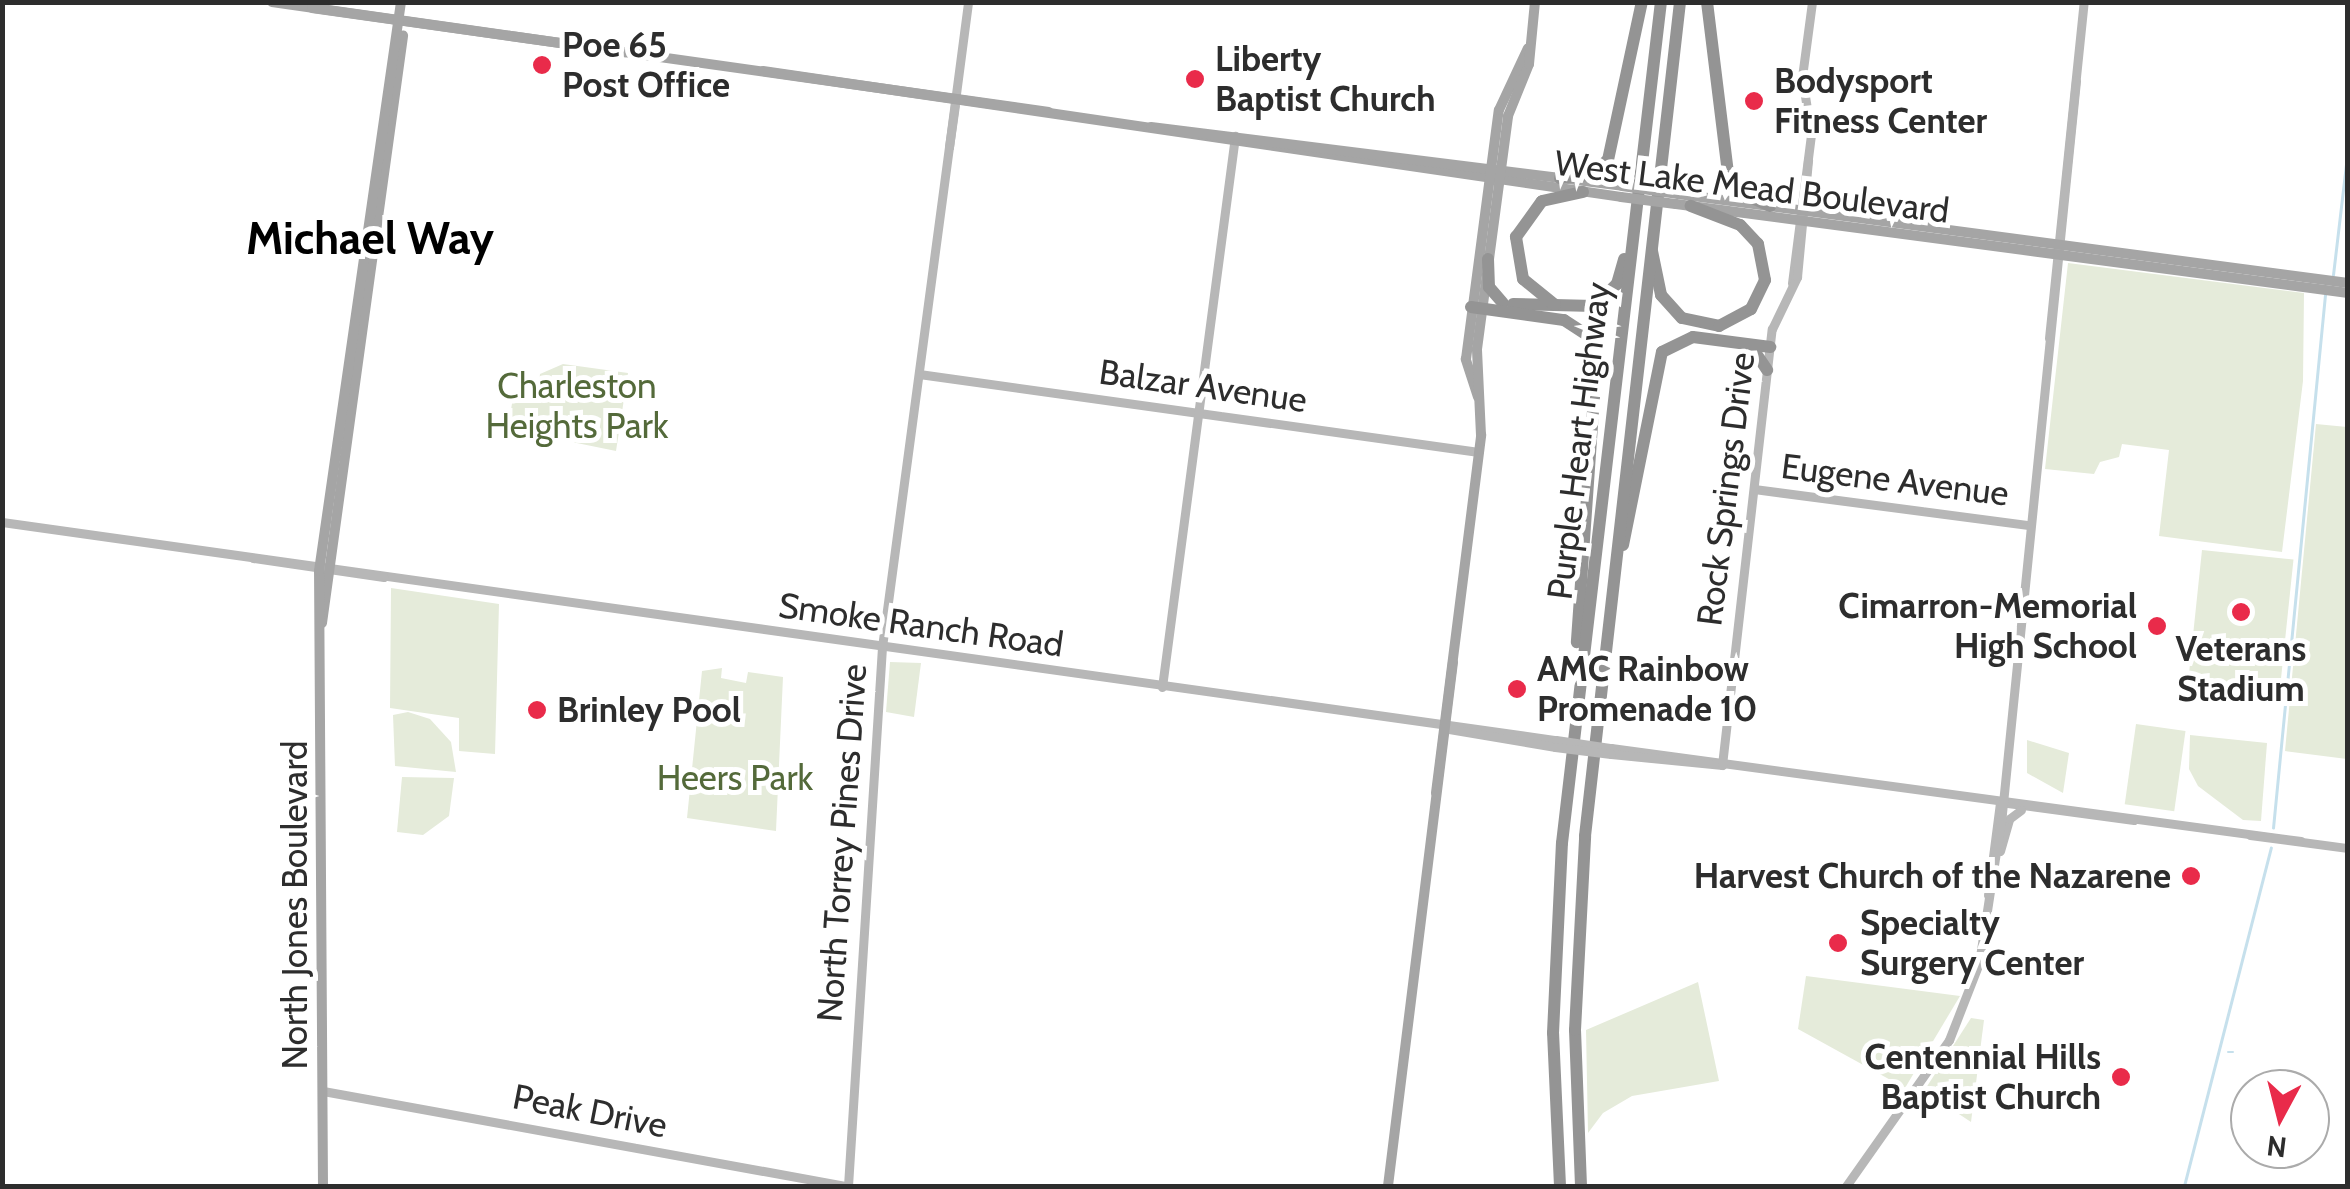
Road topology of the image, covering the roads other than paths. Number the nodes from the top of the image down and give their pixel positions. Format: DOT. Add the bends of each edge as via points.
graph roads {
  1 [pos="272,2"];
  2 [pos="404,2"];
  3 [pos="968,2"];
  4 [pos="1534,2"];
  5 [pos="1642,2"];
  6 [pos="1660,2"];
  7 [pos="1680,2"];
  8 [pos="1707,2"];
  9 [pos="1812,2"];
  10 [pos="2084,2"];
  11 [pos="402,21"];
  12 [pos="513,37"];
  13 [pos="583,41"];
  14 [pos="558,48"];
  15 [pos="625,52"];
  16 [pos="2076,81"];
  17 [pos="955,99"];
  18 [pos="2072,123"];
  19 [pos="1235,138"];
  20 [pos="1316,144"];
  21 [pos="1335,147"];
  22 [pos="1307,154"];
  23 [pos="1644,154"];
  24 [pos="1374,160"];
  25 [pos="1431,160"];
  26 [pos="1495,175"];
  27 [pos="1560,178"];
  28 [pos="1583,192"];
  29 [pos="1622,192"];
  30 [pos="1681,201"];
  31 [pos="1770,206"];
  32 [pos="1802,214"];
  33 [pos="1890,226"];
  34 [pos="1955,235"];
  35 [pos="1650,242"];
  36 [pos="2058,249"];
  37 [pos="1488,258"];
  38 [pos="2168,264"];
  39 [pos="1620,276"];
  40 [pos="2304,277"];
  41 [pos="2257,282"];
  42 [pos="2348,284"];
  43 [pos="2312,289"];
  44 [pos="2348,294"];
  45 [pos="1503,303"];
  46 [pos="1477,304"];
  47 [pos="1750,344"];
  48 [pos="1770,347"];
  49 [pos="1768,370"];
  50 [pos="919,374"];
  51 [pos="1198,413"];
  52 [pos="1479,452"];
  53 [pos="1754,489"];
  54 [pos="2,522"];
  55 [pos="2029,525"];
  56 [pos="324,568"];
  57 [pos="1609,590"];
  58 [pos="882,647"];
  59 [pos="1162,687"];
  60 [pos="1445,729"];
  61 [pos="1571,764"];
  62 [pos="1722,766"];
  63 [pos="2000,802"];
  64 [pos="2023,809"];
  65 [pos="2135,820"];
  66 [pos="2348,848"];
  67 [pos="1997,858"];
  68 [pos="1988,895"];
  69 [pos="323,1090"];
  70 [pos="323,1186"];
  71 [pos="847,1186"];
  72 [pos="1388,1186"];
  73 [pos="1560,1186"];
  74 [pos="1581,1186"];
  75 [pos="1846,1186"];
  1 -- 11 [label="main road, West Lake Mead Boulevard"];
  2 -- 11 [label="main road, North Jones Boulevard"];
  3 -- 17 [label="main road, North Torrey Pines Drive"];
  4 -- 26 [label="main road" via="1528,48 1501,100"];
  5 -- 27 [label="highway" via="1608,160 1590,175"];
  6 -- 23 [label="highway, Purple Heart Highway"];
  7 -- 35 [label="highway, Purple Heart Highway"];
  8 -- 31 [label="highway" via="1728,173 1742,193"];
  9 -- 32 [label="main road, Rock Springs Drive" via="1802,77 1808,160"];
  10 -- 16 [label="main road"];
  11 -- 12 [label="main road, West Lake Mead Boulevard"];
  11 -- 12 [label="main road, West Lake Mead Boulevard"];
  11 -- 56 [label="main road, North Jones Boulevard"];
  12 -- 13 [label="main road, West Lake Mead Boulevard"];
  12 -- 14 [label="main road, West Lake Mead Boulevard"];
  13 -- 14 [label="main road"];
  13 -- 15 [label="main road, West Lake Mead Boulevard"];
  14 -- 15 [label="main road, West Lake Mead Boulevard"];
  15 -- 17 [label="main road, West Lake Mead Boulevard"];
  16 -- 18 [label="main road"];
  16 -- 18 [label="main road"];
  17 -- 19 [label="main road, West Lake Mead Boulevard"];
  17 -- 50 [label="main road, North Torrey Pines Drive"];
  18 -- 36 [label="main road"];
  18 -- 36 [label="main road"];
  19 -- 20 [label="main road, West Lake Mead Boulevard"];
  19 -- 22 [label="main road, West Lake Mead Boulevard"];
  19 -- 51 [label="main road"];
  20 -- 21 [label="main road, West Lake Mead Boulevard"];
  20 -- 22 [label="main road"];
  21 -- 24 [label="main road"];
  21 -- 25 [label="main road, West Lake Mead Boulevard"];
  22 -- 24 [label="main road, West Lake Mead Boulevard"];
  23 -- 39 [label="highway"];
  23 -- 61 [label="highway, Purple Heart Highway"];
  24 -- 25 [label="main road"];
  24 -- 26 [label="main road, West Lake Mead Boulevard"];
  25 -- 26 [label="main road, West Lake Mead Boulevard"];
  26 -- 27 [label="main road, West Lake Mead Boulevard"];
  26 -- 28 [label="main road, West Lake Mead Boulevard"];
  26 -- 37 [label="main road"];
  26 -- 46 [label="main road"];
  27 -- 29 [label="main road, West Lake Mead Boulevard"];
  28 -- 29 [label="main road, West Lake Mead Boulevard"];
  28 -- 39 [label="highway" via="1552,196 1530,212 1516,241 1518,268 1536,295 1566,307 1598,299"];
  29 -- 30 [label="main road, West Lake Mead Boulevard, bridge"];
  30 -- 31 [label="main road, West Lake Mead Boulevard"];
  30 -- 32 [label="main road, West Lake Mead Boulevard"];
  30 -- 35 [label="highway" via="1740,225 1758,244 1765,280 1748,313 1713,326 1678,316 1659,290"];
  31 -- 32 [label="main road, West Lake Mead Boulevard"];
  32 -- 33 [label="main road, West Lake Mead Boulevard"];
  32 -- 33 [label="main road, West Lake Mead Boulevard" via="1851,226"];
  32 -- 48 [label="main road, Rock Springs Drive" via="1792,283"];
  33 -- 34 [label="main road, West Lake Mead Boulevard"];
  34 -- 36 [label="main road, West Lake Mead Boulevard"];
  34 -- 36 [label="main road, West Lake Mead Boulevard" via="2001,236"];
  35 -- 57 [label="highway, Purple Heart Highway"];
  36 -- 38 [label="main road, West Lake Mead Boulevard"];
  36 -- 55 [label="main road"];
  37 -- 45 [label="highway" via="1489,286"];
  37 -- 46 [label="main road"];
  38 -- 40 [label="main road, West Lake Mead Boulevard"];
  38 -- 41 [label="main road, West Lake Mead Boulevard"];
  39 -- 45 [label="highway" via="1586,308"];
  40 -- 41 [label="main road"];
  40 -- 42 [label="main road, West Lake Mead Boulevard"];
  41 -- 43 [label="main road, West Lake Mead Boulevard"];
  42 -- 43 [label="main road" via="2306,283"];
  43 -- 44 [label="main road, West Lake Mead Boulevard"];
  45 -- 46 [label="highway"];
  46 -- 52 [label="main road"];
  46 -- 61 [label="highway" via="1572,323 1597,354"];
  47 -- 48 [label="highway"];
  47 -- 49 [label="highway"];
  47 -- 57 [label="highway" via="1693,337 1656,360"];
  48 -- 49 [label="main road, Rock Springs Drive"];
  49 -- 53 [label="main road, Rock Springs Drive"];
  50 -- 51 [label="main road, Balzar Avenue"];
  50 -- 58 [label="main road, North Torrey Pines Drive"];
  51 -- 52 [label="main road, Balzar Avenue"];
  51 -- 59 [label="main road"];
  52 -- 60 [label="main road"];
  53 -- 55 [label="main road, Eugene Avenue"];
  53 -- 62 [label="main road, Rock Springs Drive"];
  54 -- 56 [label="main road, Smoke Ranch Road"];
  55 -- 63 [label="main road"];
  56 -- 58 [label="main road, Smoke Ranch Road"];
  56 -- 69 [label="main road, North Jones Boulevard"];
  57 -- 74 [label="highway, Purple Heart Highway" via="1578,914"];
  58 -- 59 [label="main road, Smoke Ranch Road"];
  58 -- 71 [label="main road, North Torrey Pines Drive"];
  59 -- 60 [label="main road, Smoke Ranch Road"];
  60 -- 62 [label="main road, Smoke Ranch Road, bridge"];
  60 -- 72 [label="main road"];
  61 -- 73 [label="highway, Purple Heart Highway" via="1553,1033"];
  62 -- 63 [label="main road, Smoke Ranch Road"];
  63 -- 64 [label="main road, Smoke Ranch Road"];
  63 -- 65 [label="main road, Smoke Ranch Road"];
  63 -- 67 [label="main road"];
  63 -- 68 [label="main road"];
  64 -- 65 [label="main road, Smoke Ranch Road"];
  64 -- 67 [label="main road" via="2009,819"];
  65 -- 66 [label="main road, Smoke Ranch Road"];
  67 -- 68 [label="main road"];
  68 -- 75 [label="main road" via="1976,973 1957,1026"];
  69 -- 70 [label="main road, North Jones Boulevard"];
  69 -- 71 [label="main road, Peak Drive"];
}
